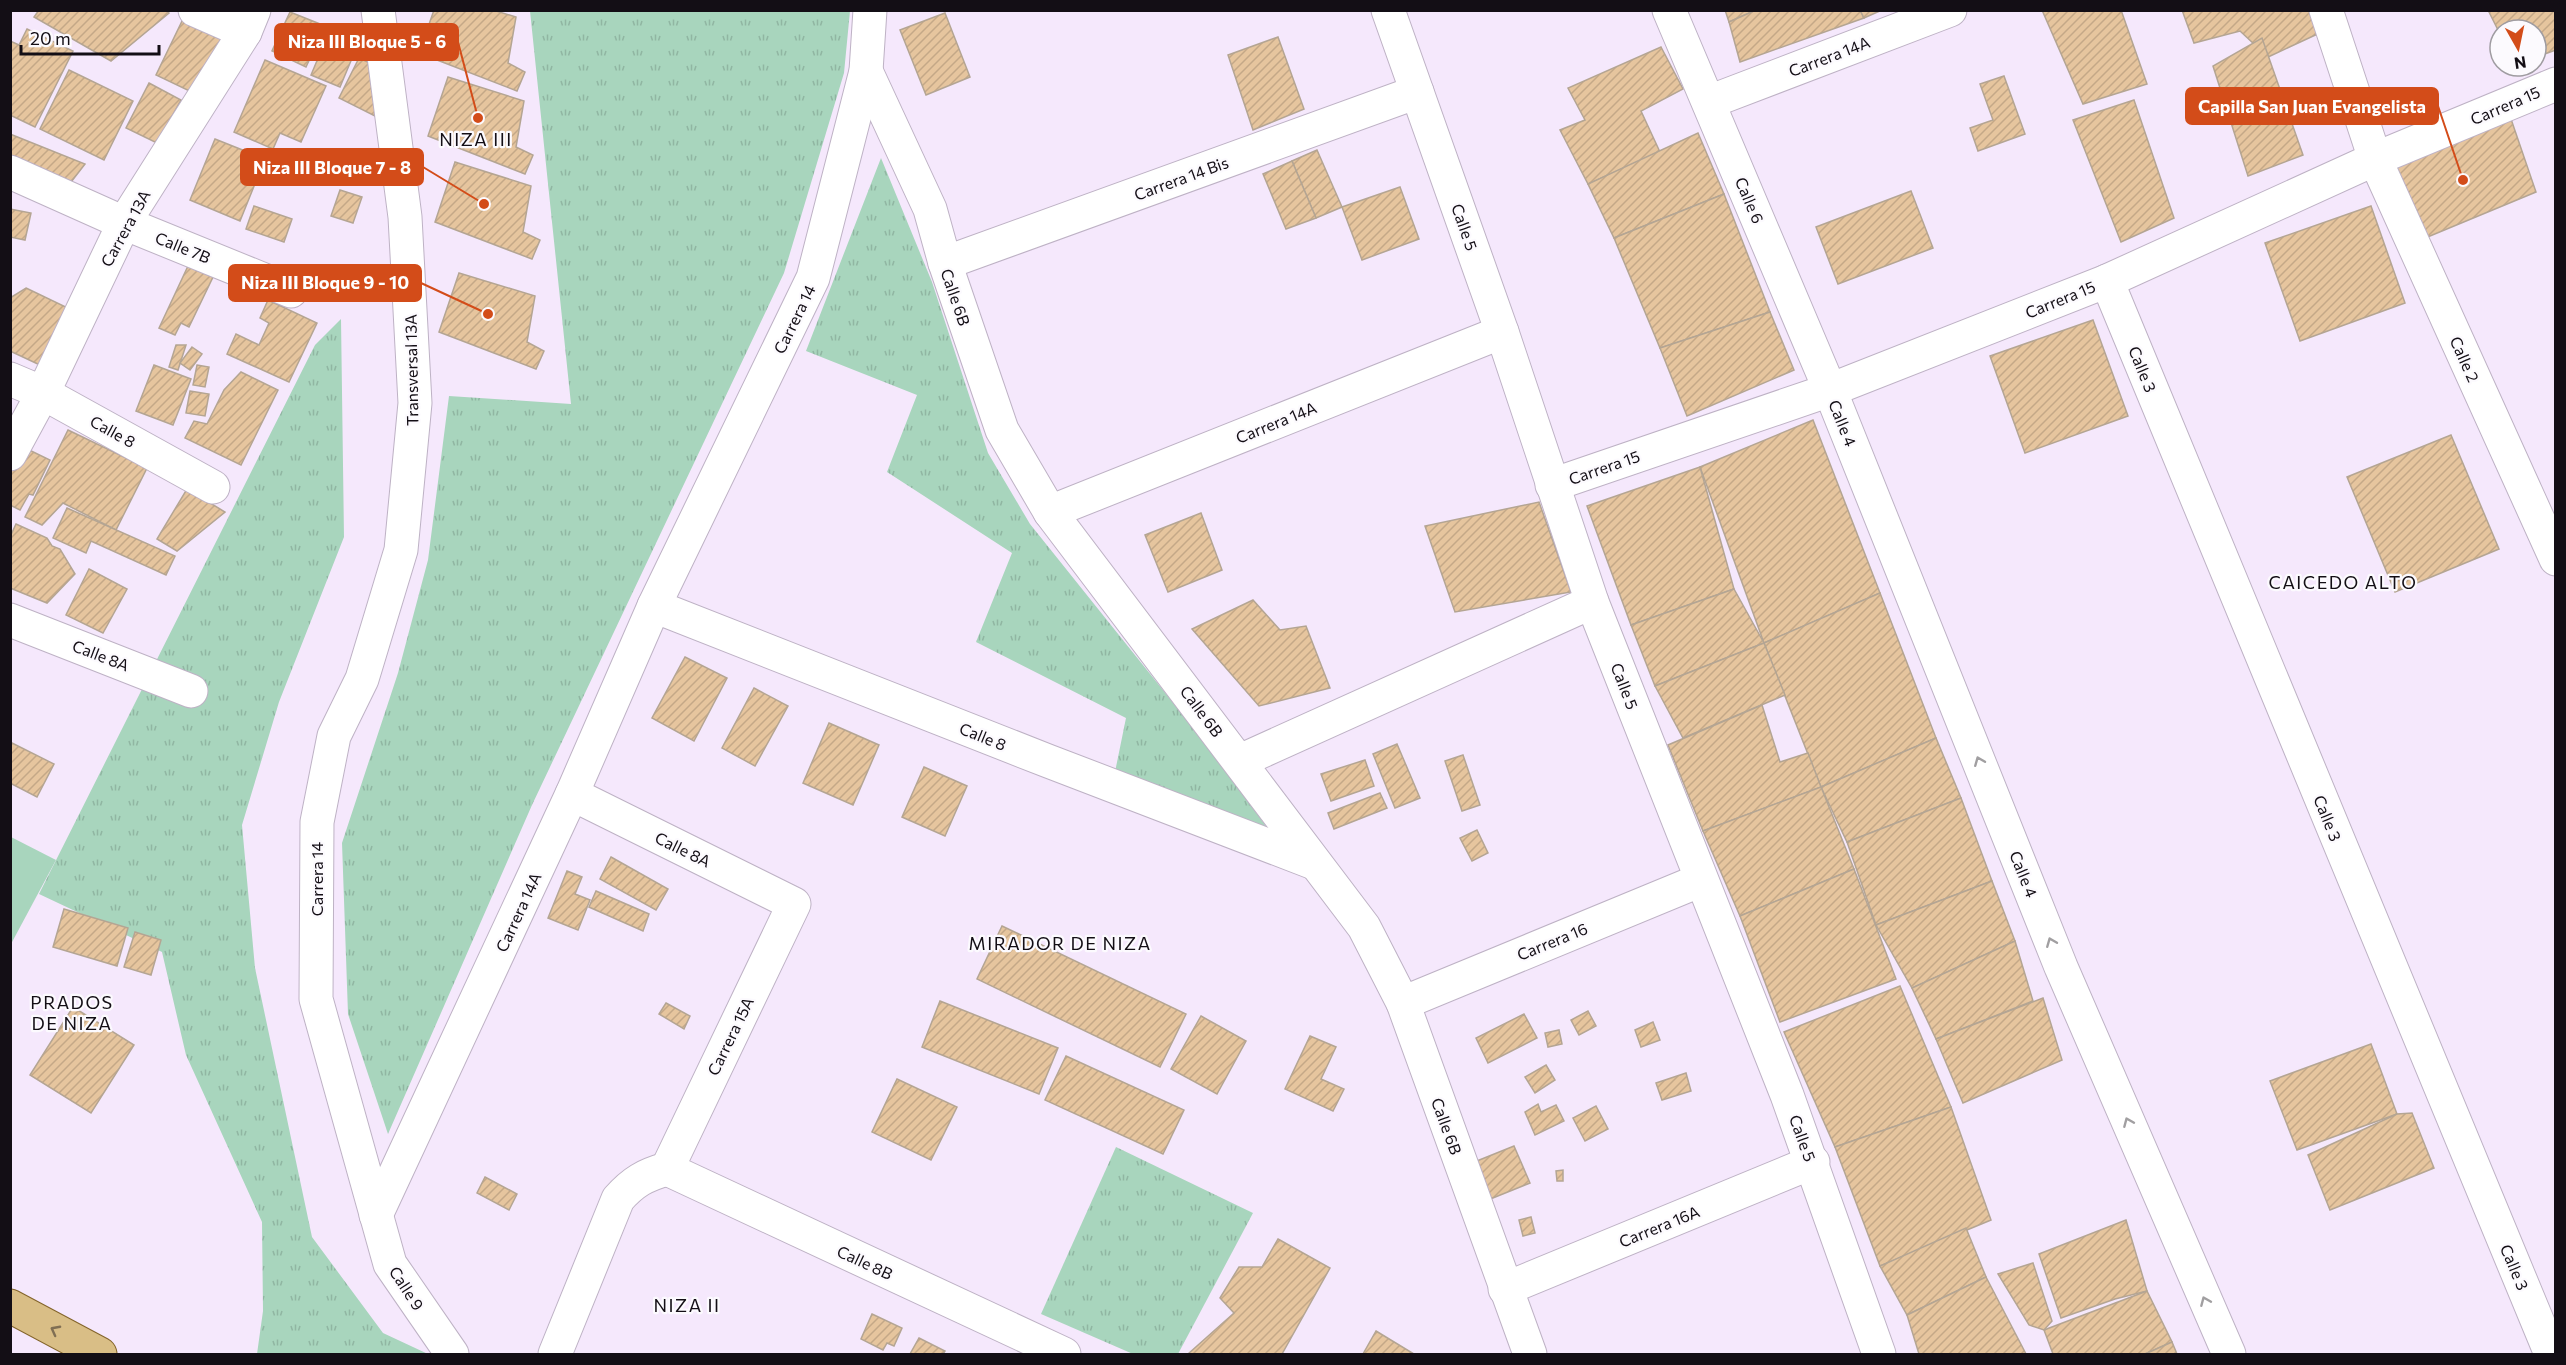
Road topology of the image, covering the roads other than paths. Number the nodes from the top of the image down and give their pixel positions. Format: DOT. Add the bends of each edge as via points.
graph roads {
  1 [pos="195,10"];
  2 [pos="378,10"];
  3 [pos="870,10"];
  4 [pos="1388,10"];
  5 [pos="1669,10"];
  6 [pos="1950,10"];
  7 [pos="2326,10"];
  8 [pos="250,21"];
  9 [pos="866,71"];
  10 [pos="2556,84"];
  11 [pos="1417,92"];
  12 [pos="1709,102"];
  13 [pos="2375,159"];
  14 [pos="10,172"];
  15 [pos="124,223"];
  16 [pos="945,263"];
  17 [pos="2107,281"];
  18 [pos="291,291"];
  19 [pos="1502,332"];
  20 [pos="10,379"];
  21 [pos="1830,390"];
  22 [pos="43,393"];
  23 [pos="10,454"];
  24 [pos="1552,485"];
  25 [pos="213,487"];
  26 [pos="1050,512"];
  27 [pos="401,550"];
  28 [pos="2556,559"];
  29 [pos="1592,602"];
  30 [pos="654,606"];
  31 [pos="10,620"];
  32 [pos="191,691"];
  33 [pos="1240,761"];
  34 [pos="572,794"];
  35 [pos="1314,863"];
  36 [pos="1701,880"];
  37 [pos="794,904"];
  38 [pos="1403,1003"];
  39 [pos="1813,1162"];
  40 [pos="667,1169"];
  41 [pos="376,1215"];
  42 [pos="1505,1289"];
  43 [pos="10,1306"];
  44 [pos="100,1354"];
  45 [pos="452,1354"];
  46 [pos="555,1354"];
  47 [pos="1064,1354"];
  48 [pos="1530,1354"];
  49 [pos="1879,1354"];
  50 [pos="2229,1354"];
  51 [pos="2551,1354"];
  1 -- 8 [label="street"];
  2 -- 27 [label="street, Transversal 13A" via="405,217 414,403"];
  3 -- 9 [label="street, Carrera 14"];
  4 -- 11 [label="street, Calle 5"];
  5 -- 12 [label="street, Calle 6"];
  6 -- 12 [label="street, Carrera 14A"];
  7 -- 13 [label="street, Calle 2"];
  8 -- 15 [label="street, Carrera 13A"];
  9 -- 16 [label="street, Calle 6B" via="930,209"];
  9 -- 30 [label="street, Carrera 14" via="813,278"];
  10 -- 13 [label="street, Carrera 15"];
  11 -- 16 [label="street, Carrera 14 Bis"];
  11 -- 19 [label="street, Calle 5"];
  12 -- 21 [label="street, Calle 6"];
  13 -- 17 [label="street, Carrera 15"];
  13 -- 28 [label="street, Calle 2"];
  14 -- 15 [label="street, Calle 7B"];
  15 -- 18 [label="street, Calle 7B"];
  15 -- 22 [label="street, Carrera 13A"];
  16 -- 26 [label="street, Calle 6B" via="1002,430"];
  17 -- 21 [label="street, Carrera 15"];
  17 -- 51 [label="street, Calle 3"];
  19 -- 24 [label="street, Calle 5"];
  19 -- 26 [label="street, Carrera 14A"];
  20 -- 22 [label="street, Calle 8"];
  21 -- 24 [label="street, Carrera 15"];
  50 -- 21 [label="street, Calle 4, one-way" via="2061,967"];
  22 -- 23 [label="street, Carrera 13A"];
  22 -- 25 [label="street, Calle 8"];
  24 -- 29 [label="street, Calle 5"];
  26 -- 33 [label="street, Calle 6B"];
  27 -- 41 [label="street, Carrera 14" via="362,678 334,736 317,822 316,999"];
  29 -- 33 [label="street"];
  29 -- 36 [label="street, Calle 5"];
  30 -- 34 [label="street, Carrera 14A"];
  30 -- 35 [label="street, Calle 8"];
  31 -- 32 [label="street, Calle 8A"];
  33 -- 35 [label="street, Calle 6B"];
  34 -- 37 [label="street, Calle 8A"];
  34 -- 41 [label="street, Carrera 14A"];
  35 -- 38 [label="street, Calle 6B" via="1364,927"];
  36 -- 38 [label="street, Carrera 16"];
  36 -- 39 [label="street, Calle 5"];
  37 -- 40 [label="street, Carrera 15A"];
  38 -- 42 [label="street, Calle 6B"];
  39 -- 42 [label="street, Carrera 16A"];
  39 -- 49 [label="street, Calle 5"];
  40 -- 46 [label="street" via="632,1182 618,1199"];
  40 -- 47 [label="street, Calle 8B"];
  41 -- 45 [label="street, Calle 9" via="390,1264"];
  42 -- 48 [label="street, Calle 6B"];
  44 -- 43 [label="main road, one-way"];
}
